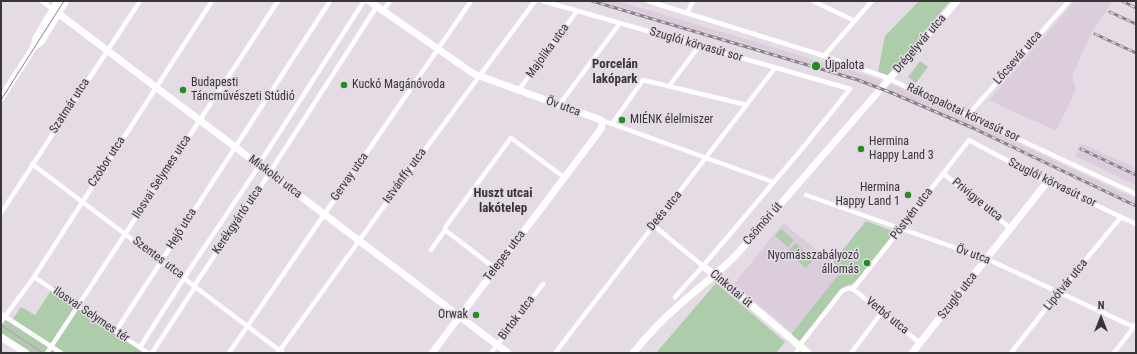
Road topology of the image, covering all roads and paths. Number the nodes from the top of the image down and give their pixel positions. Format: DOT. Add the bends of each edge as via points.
graph roads {
  1 [pos="42,1"];
  2 [pos="58,1"];
  3 [pos="66,1"];
  4 [pos="140,1"];
  5 [pos="212,1"];
  6 [pos="278,1"];
  7 [pos="330,1"];
  8 [pos="364,1"];
  9 [pos="369,1"];
  10 [pos="390,1"];
  11 [pos="471,1"];
  12 [pos="535,1"];
  13 [pos="543,1"];
  14 [pos="648,1"];
  15 [pos="693,1"];
  16 [pos="813,1"];
  17 [pos="872,1"];
  18 [pos="1069,1"];
  19 [pos="955,3"];
  20 [pos="380,8"];
  21 [pos="56,11"];
  22 [pos="577,11"];
  23 [pos="687,13"];
  24 [pos="855,21"];
  25 [pos="620,23"];
  26 [pos="699,46"];
  27 [pos="438,49"];
  28 [pos="107,50"];
  29 [pos="824,56"];
  30 [pos="775,68"];
  31 [pos="479,77"];
  32 [pos="669,86"];
  33 [pos="883,86"];
  34 [pos="156,87"];
  35 [pos="850,89"];
  36 [pos="518,90"];
  37 [pos="1,98"];
  38 [pos="559,105"];
  39 [pos="747,105"];
  40 [pos="968,115"];
  41 [pos="199,120"];
  42 [pos="601,120"];
  43 [pos="612,124"];
  44 [pos="969,140"];
  45 [pos="235,147"];
  46 [pos="706,158"];
  47 [pos="32,164"];
  48 [pos="259,164"];
  49 [pos="269,173"];
  50 [pos="943,173"];
  51 [pos="565,178"];
  52 [pos="773,182"];
  53 [pos="1047,182"];
  54 [pos="1136,194"];
  55 [pos="806,195"];
  56 [pos="83,201"];
  57 [pos="1,213"];
  58 [pos="324,214"];
  59 [pos="1121,217"];
  60 [pos="1136,224"];
  61 [pos="653,225"];
  62 [pos="1010,228"];
  63 [pos="901,229"];
  64 [pos="445,230"];
  65 [pos="125,234"];
  66 [pos="359,240"];
  67 [pos="431,250"];
  68 [pos="987,259"];
  69 [pos="162,261"];
  70 [pos="703,266"];
  71 [pos="496,269"];
  72 [pos="714,275"];
  73 [pos="34,277"];
  74 [pos="184,278"];
  75 [pos="543,284"];
  76 [pos="195,286"];
  77 [pos="853,289"];
  78 [pos="1059,292"];
  79 [pos="676,297"];
  80 [pos="78,306"];
  81 [pos="882,312"];
  82 [pos="460,316"];
  83 [pos="2,318"];
  84 [pos="247,326"];
  85 [pos="1135,326"];
  86 [pos="116,331"];
  87 [pos="1,337"];
  88 [pos="920,343"];
  89 [pos="497,345"];
  90 [pos="800,346"];
  91 [pos="140,347"];
  92 [pos="49,350"];
  93 [pos="280,352"];
  94 [pos="26,353"];
  95 [pos="61,353"];
  96 [pos="148,353"];
  97 [pos="152,353"];
  98 [pos="229,353"];
  99 [pos="432,353"];
  100 [pos="491,353"];
  101 [pos="508,353"];
  102 [pos="555,353"];
  103 [pos="633,353"];
  104 [pos="796,353"];
  105 [pos="808,353"];
  106 [pos="851,353"];
  107 [pos="912,353"];
  108 [pos="1011,353"];
  109 [pos="1114,353"];
  1 -- 21 [label="street, Miskolci utca"];
  2 -- 21 [label="street"];
  3 -- 21 [label="street"];
  4 -- 28 [label="street, Szatmár utca"];
  5 -- 34 [label="street, Czobor utca"];
  6 -- 41 [label="street, Ilosvai Selymes utca"];
  7 -- 45 [label="street, Hejő utca"];
  8 -- 48 [label="street, Kerékgyártó utca"];
  9 -- 20 [label="street, Öv utca"];
  10 -- 20 [label="street, Kerékgyártó utca"];
  11 -- 27 [label="street, Gervay utca"];
  12 -- 31 [label="street, Istvánffy utca"];
  13 -- 22 [label="street, Szuglói körvasút sor"];
  14 -- 23 [label="street, Rákospalotai körvasút sor"];
  15 -- 23 [label="street"];
  16 -- 24 [label="street"];
  17 -- 24 [label="street"];
  18 -- 40 [label="street, Lőcsevár utca"];
  19 -- 33 [label="street, Drégelyvár utca"];
  20 -- 27 [label="street, Öv utca"];
  20 -- 49 [label="street, Kerékgyártó utca"];
  21 -- 28 [label="street, Miskolci utca"];
  21 -- 37 [label="street" via="41,42 34,47"];
  22 -- 25 [label="street, Szuglói körvasút sor"];
  22 -- 36 [label="street, Majolika utca"];
  23 -- 29 [label="street, Rákospalotai körvasút sor"];
  24 -- 29 [label="street"];
  25 -- 26 [label="street, Szuglói körvasút sor"];
  25 -- 38 [label="street"];
  26 -- 30 [label="street, Szuglói körvasút sor"];
  26 -- 32 [label="street"];
  27 -- 31 [label="street, Öv utca"];
  27 -- 58 [label="street, Gervay utca"];
  28 -- 34 [label="street, Miskolci utca"];
  28 -- 47 [label="street, Szatmár utca"];
  29 -- 40 [label="street, Rákospalotai körvasút sor" via="885,77"];
  30 -- 35 [label="street, Szuglói körvasút sor"];
  30 -- 39 [label="street, Deés utca"];
  31 -- 36 [label="street, Öv utca"];
  31 -- 66 [label="street, Istvánffy utca"];
  32 -- 39 [label="street"];
  32 -- 43 [label="street" via="644,80"];
  33 -- 72 [label="street, Csömöri út" via="738,253"];
  34 -- 41 [label="street, Miskolci utca"];
  34 -- 56 [label="street, Czobor utca"];
  35 -- 52 [label="street, Csömöri út"];
  36 -- 38 [label="street, Öv utca"];
  38 -- 42 [label="street, Öv utca"];
  39 -- 46 [label="street, Deés utca"];
  40 -- 54 [label="street, Rákospalotai körvasút sor"];
  41 -- 45 [label="street, Miskolci utca"];
  41 -- 65 [label="street, Ilosvai Selymes utca"];
  42 -- 43 [label="street, Öv utca"];
  42 -- 51 [label="street, Telepes utca" via="601,129"];
  43 -- 46 [label="street, Öv utca"];
  44 -- 50 [label="street, Pöstyén utca"];
  44 -- 53 [label="street, Szuglói körvasút sor"];
  45 -- 48 [label="street, Miskolci utca"];
  45 -- 69 [label="street, Hejő utca"];
  46 -- 52 [label="street, Öv utca"];
  46 -- 61 [label="street, Deés utca"];
  47 -- 56 [label="street, Szentes utca"];
  47 -- 57 [label="street, Szatmár utca"];
  48 -- 49 [label="street, Miskolci utca"];
  48 -- 74 [label="street, Kerékgyártó utca"];
  49 -- 58 [label="street, Miskolci utca"];
  49 -- 76 [label="street, Kerékgyártó utca"];
  50 -- 62 [label="street, Privigye utca"];
  50 -- 63 [label="street, Pöstyén utca"];
  51 -- 64 [label="street" via="511,138"];
  51 -- 71 [label="street, Telepes utca"];
  52 -- 70 [label="street, Csömöri út"];
  53 -- 59 [label="street, Szuglói körvasút sor"];
  53 -- 62 [label="street, Szugló utca"];
  55 -- 63 [label="street, Öv utca"];
  56 -- 65 [label="street, Szentes utca"];
  56 -- 73 [label="street, Czobor utca"];
  58 -- 66 [label="street, Miskolci utca"];
  58 -- 84 [label="street, Gervay utca"];
  59 -- 60 [label="street, Szuglói körvasút sor"];
  59 -- 78 [label="street, Lipótvár utca"];
  61 -- 70 [label="street, Cinkotai út"];
  61 -- 102 [label="street, Deés utca"];
  62 -- 68 [label="street, Szugló utca"];
  63 -- 68 [label="street, Öv utca"];
  63 -- 77 [label="street, Pöstyén utca"];
  64 -- 67 [label="street"];
  64 -- 71 [label="street"];
  65 -- 69 [label="street, Szentes utca"];
  65 -- 80 [label="street, Ilosvai Selymes utca"];
  66 -- 82 [label="street, Miskolci utca"];
  66 -- 93 [label="street, Istvánffy utca"];
  68 -- 78 [label="street, Öv utca"];
  68 -- 88 [label="street, Szugló utca"];
  69 -- 74 [label="street, Szentes utca"];
  69 -- 86 [label="street, Hejő utca"];
  70 -- 72 [label="street, Cinkotai út"];
  70 -- 79 [label="street, Csömöri út"];
  71 -- 82 [label="street, Telepes utca"];
  72 -- 90 [label="street, Cinkotai út"];
  72 -- 103 [label="street, Csömöri út" via="658,324"];
  73 -- 80 [label="street, Ilosvai Selymes tér"];
  73 -- 83 [label="street, Czobor utca"];
  74 -- 76 [label="street, Szentes utca"];
  74 -- 91 [label="street, Kerékgyártó utca"];
  75 -- 89 [label="street, Birtok utca"];
  76 -- 84 [label="street, Szentes utca"];
  76 -- 97 [label="street, Kerékgyártó utca"];
  77 -- 81 [label="street, Verbó utca"];
  77 -- 90 [label="street" via="842,291"];
  78 -- 85 [label="street, Öv utca"];
  78 -- 108 [label="street, Lipótvár utca"];
  80 -- 86 [label="street, Ilosvai Selymes tér"];
  80 -- 92 [label="street, Ilosvai Selymes utca"];
  81 -- 88 [label="street, Verbó utca"];
  81 -- 106 [label="street"];
  82 -- 89 [label="street, Miskolci utca"];
  82 -- 99 [label="street, Telepes utca"];
  83 -- 92 [label="street"];
  84 -- 93 [label="street, Szentes utca"];
  84 -- 98 [label="street, Gervay utca"];
  85 -- 109 [label="street"];
  86 -- 91 [label="street, Ilosvai Selymes tér"];
  87 -- 94 [label="street"];
  88 -- 107 [label="street, Szugló utca"];
  89 -- 100 [label="street, Birtok utca"];
  89 -- 101 [label="street, Miskolci utca"];
  90 -- 104 [label="street"];
  90 -- 105 [label="street, Cinkotai út"];
  91 -- 96 [label="street, Ilosvai Selymes tér"];
  92 -- 95 [label="street"];
}
